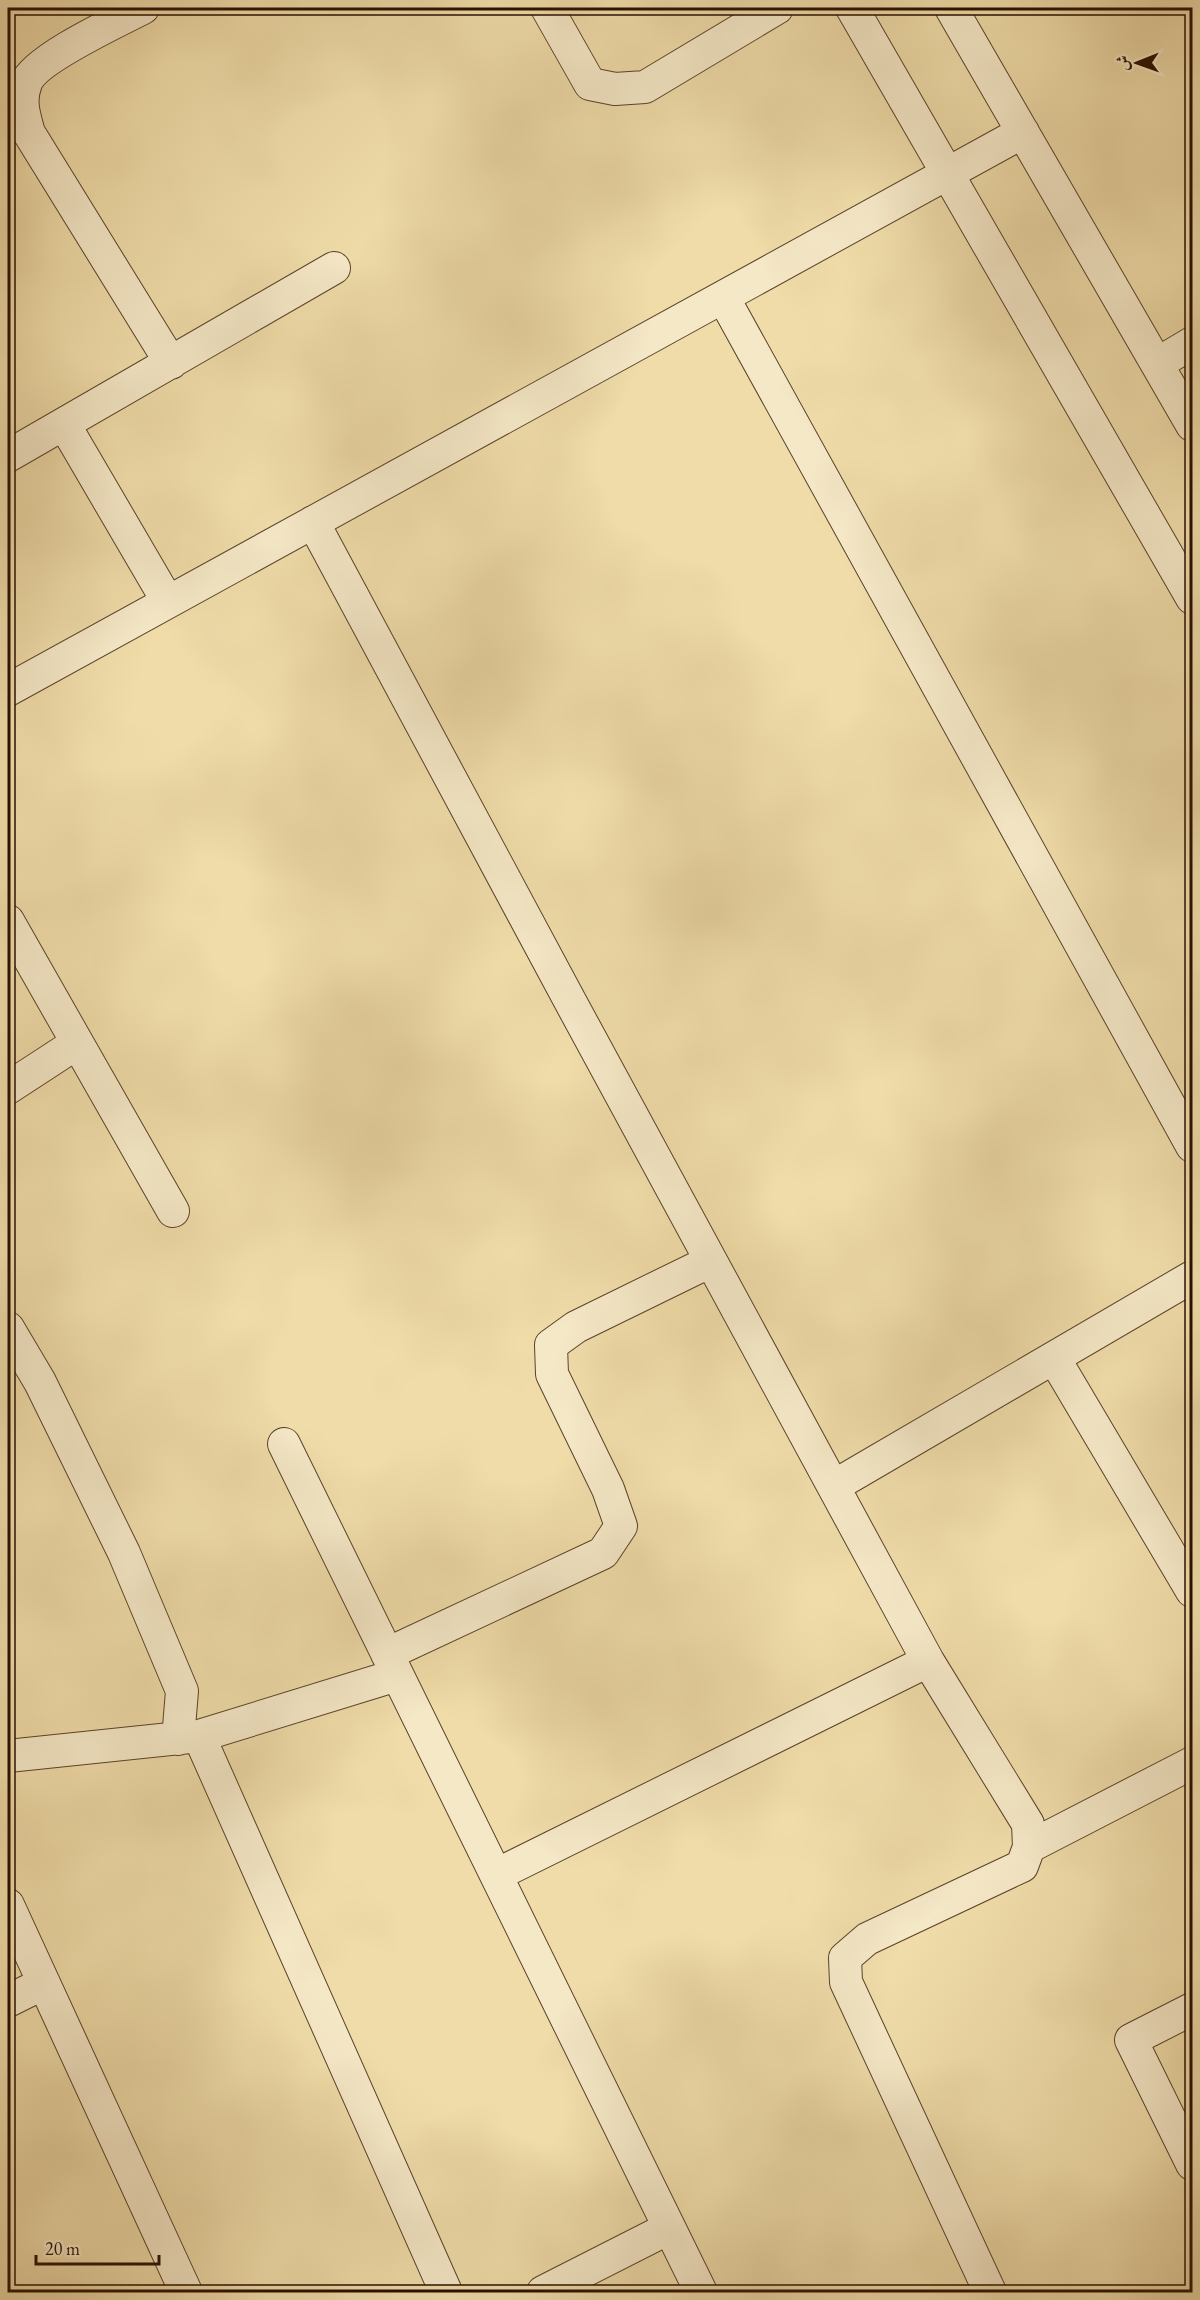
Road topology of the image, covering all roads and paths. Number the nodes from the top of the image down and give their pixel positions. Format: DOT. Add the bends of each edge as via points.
graph roads {
  1 [pos="143,8"];
  2 [pos="547,8"];
  3 [pos="777,8"];
  4 [pos="852,8"];
  5 [pos="951,8"];
  6 [pos="1023,132"];
  7 [pos="948,173"];
  8 [pos="334,268"];
  9 [pos="723,297"];
  10 [pos="1192,343"];
  11 [pos="171,363"];
  12 [pos="1157,364"];
  13 [pos="64,424"];
  14 [pos="1192,425"];
  15 [pos="8,456"];
  16 [pos="313,522"];
  17 [pos="1192,598"];
  18 [pos="168,602"];
  19 [pos="8,690"];
  20 [pos="8,921"];
  21 [pos="77,1043"];
  22 [pos="8,1088"];
  23 [pos="1192,1146"];
  24 [pos="173,1211"];
  25 [pos="711,1261"];
  26 [pos="1192,1277"];
  27 [pos="8,1328"];
  28 [pos="1054,1358"];
  29 [pos="284,1444"];
  30 [pos="834,1486"];
  31 [pos="1192,1591"];
  32 [pos="928,1661"];
  33 [pos="392,1664"];
  34 [pos="188,1737"];
  35 [pos="8,1756"];
  36 [pos="1192,1763"];
  37 [pos="1029,1847"];
  38 [pos="496,1875"];
  39 [pos="8,1905"];
  40 [pos="44,1983"];
  41 [pos="8,2001"];
  42 [pos="1192,2009"];
  43 [pos="1192,2164"];
  44 [pos="669,2228"];
  45 [pos="186,2292"];
  46 [pos="446,2292"];
  47 [pos="543,2292"];
  48 [pos="701,2292"];
  49 [pos="990,2292"];
  1 -- 11 [label="street" via="42,63 26,81 21,106 29,133"];
  2 -- 3 [label="street" via="590,84 615,89 645,87"];
  4 -- 7 [label="street"];
  5 -- 6 [label="street"];
  6 -- 7 [label="street"];
  6 -- 12 [label="street"];
  7 -- 9 [label="street"];
  7 -- 17 [label="street"];
  8 -- 11 [label="street"];
  9 -- 16 [label="street"];
  9 -- 23 [label="street"];
  10 -- 12 [label="street"];
  11 -- 13 [label="street"];
  12 -- 14 [label="street"];
  13 -- 15 [label="street"];
  13 -- 18 [label="street"];
  16 -- 18 [label="street"];
  16 -- 25 [label="street"];
  18 -- 19 [label="street"];
  20 -- 21 [label="street"];
  21 -- 22 [label="street"];
  21 -- 24 [label="street"];
  25 -- 30 [label="street"];
  25 -- 33 [label="street" via="576,1327 551,1345 552,1374 608,1489 621,1526 603,1553"];
  26 -- 28 [label="street"];
  27 -- 34 [label="street" via="40,1382 124,1553 182,1691"];
  28 -- 30 [label="street"];
  28 -- 31 [label="street"];
  29 -- 33 [label="street"];
  30 -- 32 [label="street"];
  32 -- 37 [label="street" via="1028,1824"];
  32 -- 38 [label="street"];
  33 -- 34 [label="street"];
  33 -- 38 [label="street"];
  34 -- 35 [label="street"];
  34 -- 46 [label="street"];
  36 -- 37 [label="street"];
  37 -- 49 [label="street" via="1022,1866 867,1939 845,1958 846,1982"];
  38 -- 44 [label="street"];
  39 -- 40 [label="street"];
  40 -- 41 [label="street"];
  40 -- 45 [label="street"];
  42 -- 43 [label="street" via="1131,2040"];
  44 -- 47 [label="street"];
  44 -- 48 [label="street"];
}
